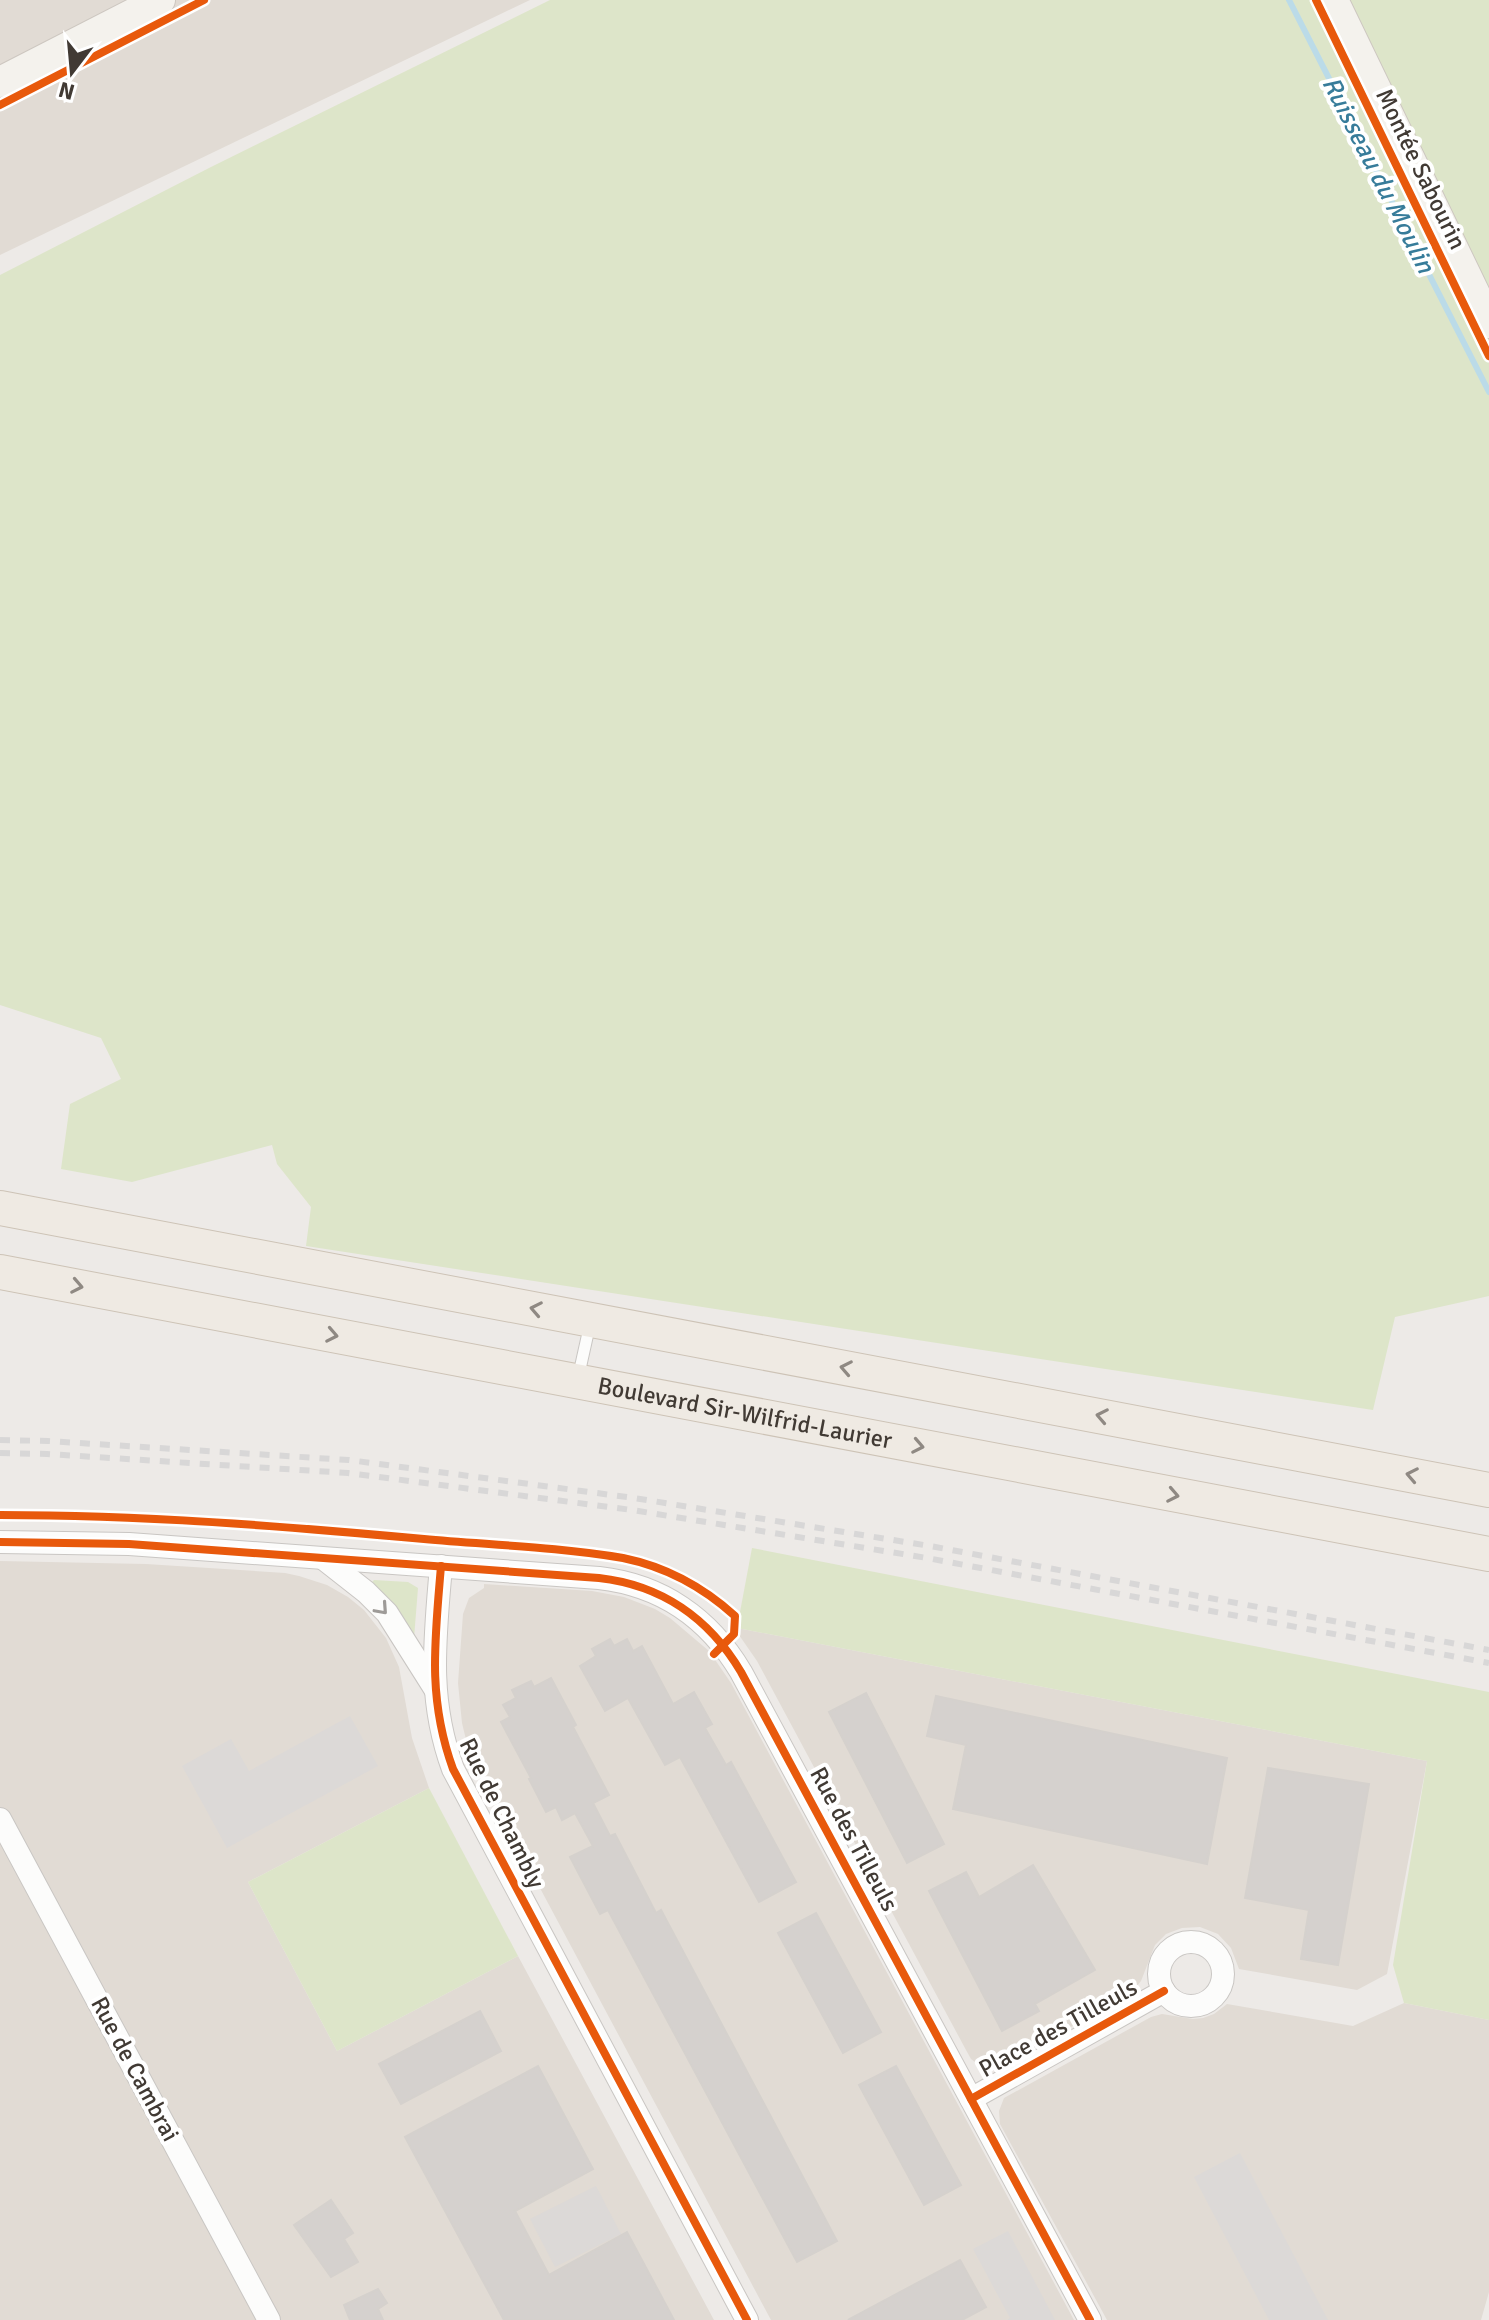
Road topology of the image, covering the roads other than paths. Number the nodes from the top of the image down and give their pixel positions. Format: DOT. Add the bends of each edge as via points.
graph roads {
  1 [pos="160,0"];
  2 [pos="1333,0"];
  3 [pos="0,82"];
  4 [pos="1489,323"];
  5 [pos="0,1208"];
  6 [pos="0,1272"];
  7 [pos="590,1320"];
  8 [pos="578,1382"];
  9 [pos="1489,1490"];
  10 [pos="0,1542"];
  11 [pos="1489,1554"];
  12 [pos="323,1558"];
  13 [pos="441,1566"];
  14 [pos="435,1689"];
  15 [pos="0,1819"];
  16 [pos="1164,1991"];
  17 [pos="971,2099"];
  18 [pos="269,2320"];
  19 [pos="747,2320"];
  20 [pos="1090,2320"];
  1 -- 3 [label="street"];
  2 -- 4 [label="street, Montée Sabourin"];
  7 -- 5 [label="main road, one-way"];
  6 -- 8 [label="main road, Boulevard Sir-Wilfrid-Laurier, one-way"];
  7 -- 8 [label="lane"];
  9 -- 7 [label="main road, one-way"];
  8 -- 11 [label="main road, Boulevard Sir-Wilfrid-Laurier, one-way"];
  10 -- 12 [label="street" via="129,1544"];
  12 -- 13 [label="street"];
  12 -- 14 [label="street, Rue de Chambly, one-way" via="387,1613"];
  13 -- 14 [label="street, Rue de Chambly"];
  13 -- 17 [label="street, Rue des Tilleuls" via="628,1583 681,1606 714,1634 741,1672"];
  14 -- 19 [label="street, Rue de Chambly" via="442,1735 461,1787"];
  15 -- 18 [label="street, Rue de Cambrai"];
  16 -- 17 [label="street, Place des Tilleuls"];
  17 -- 20 [label="street, Rue des Tilleuls"];
}
